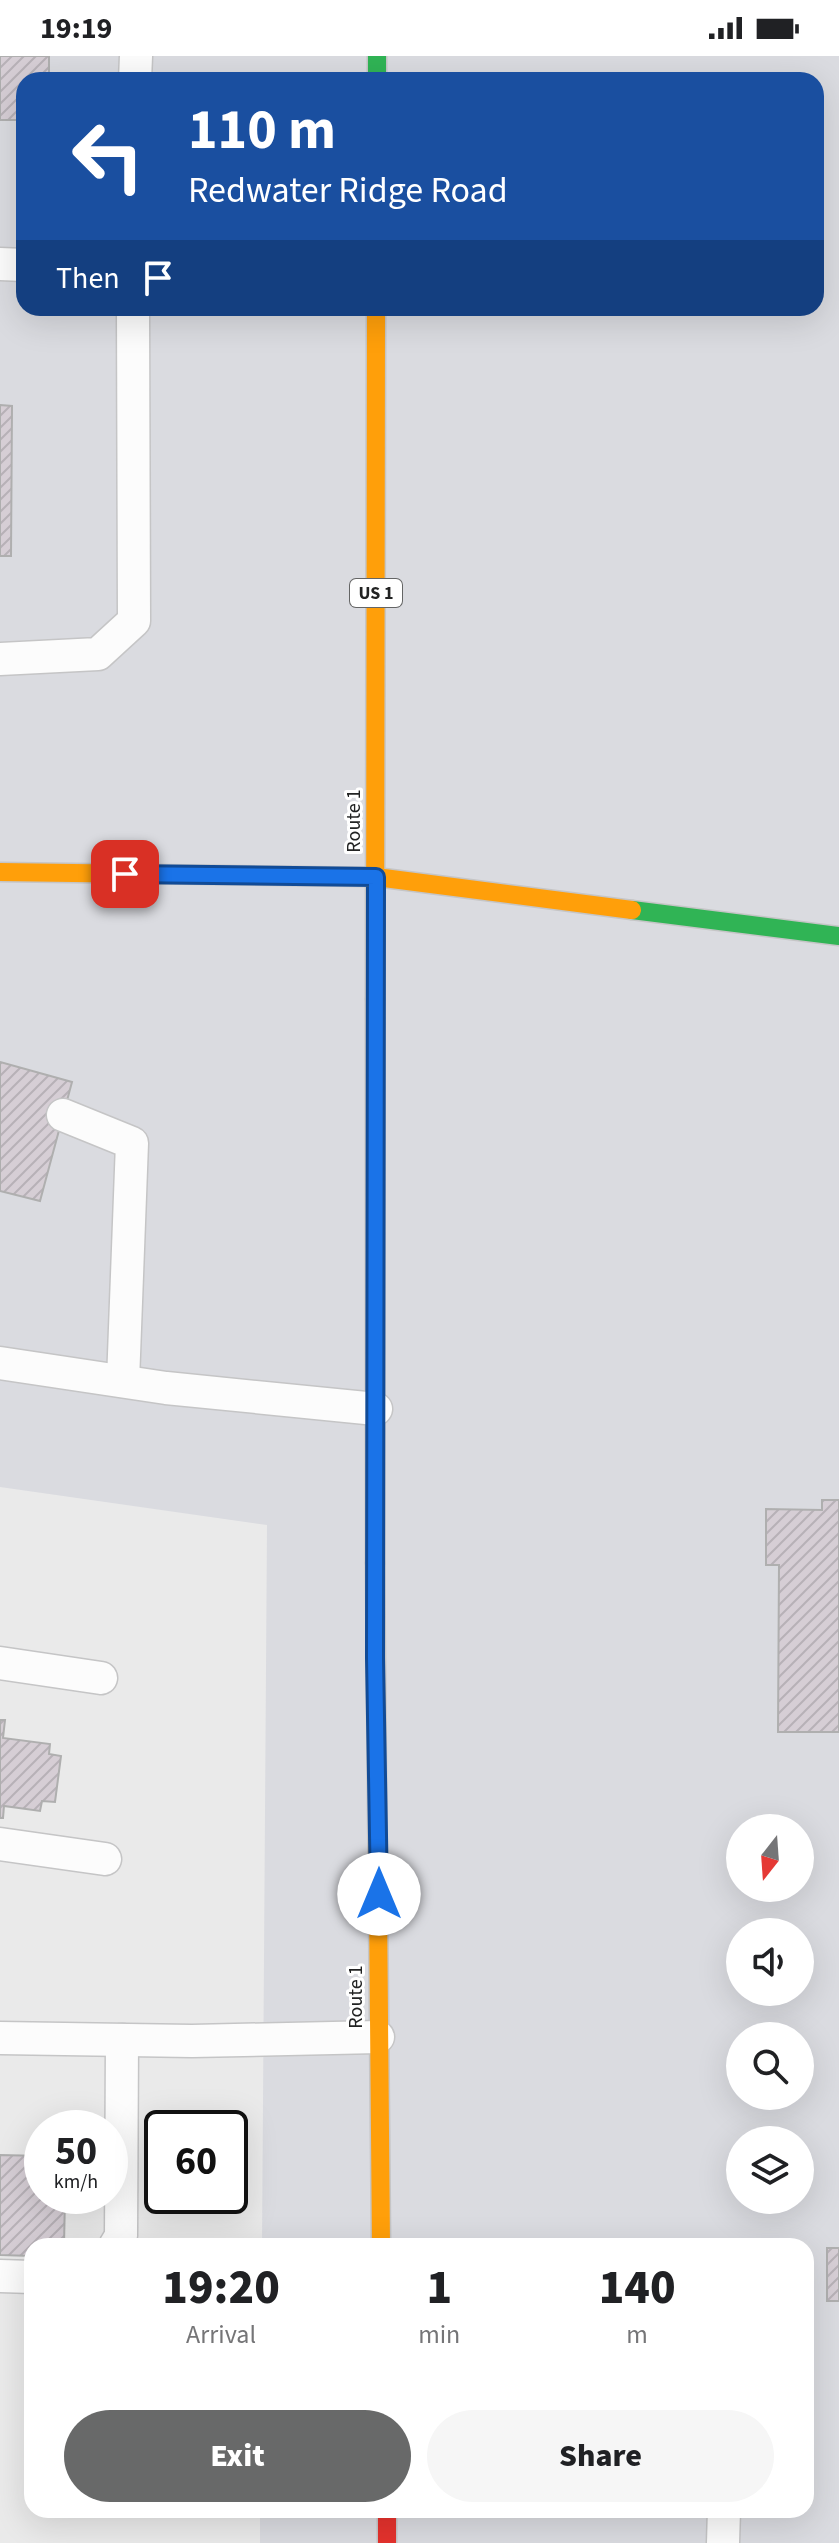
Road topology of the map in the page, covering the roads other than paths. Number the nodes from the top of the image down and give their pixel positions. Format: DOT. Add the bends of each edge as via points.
graph roads {
  1 [pos="133,316"];
  2 [pos="376,316"];
  3 [pos="0,659"];
  4 [pos="0,872"];
  5 [pos="376,877"];
  6 [pos="839,936"];
  7 [pos="63,1115"];
  8 [pos="0,1363"];
  9 [pos="123,1381"];
  10 [pos="376,1409"];
  11 [pos="0,1663"];
  12 [pos="101,1678"];
  13 [pos="0,1844"];
  14 [pos="105,1859"];
  15 [pos="378,2037"];
  16 [pos="0,2038"];
  17 [pos="122,2040"];
  18 [pos="120,2238"];
  19 [pos="381,2238"];
  20 [pos="0,2276"];
  21 [pos="24,2277"];
  22 [pos="387,2518"];
  23 [pos="724,2518"];
  24 [pos="387,2543"];
  25 [pos="723,2543"];
  1 -- 3 [label="lane" via="134,621 98,654"];
  2 -- 5 [label="main road, Route 1 / US 1"];
  4 -- 5 [label="main road"];
  5 -- 6 [label="main road"];
  5 -- 10 [label="main road, Route 1 / US 1"];
  7 -- 9 [label="lane" via="132,1143"];
  8 -- 9 [label="lane"];
  9 -- 10 [label="lane"];
  10 -- 15 [label="main road, Route 1 / US 1"];
  11 -- 12 [label="lane"];
  13 -- 14 [label="lane"];
  15 -- 17 [label="lane"];
  15 -- 19 [label="main road, Route 1 / US 1"];
  16 -- 17 [label="lane"];
  17 -- 18 [label="lane"];
  20 -- 21 [label="lane"];
  22 -- 24 [label="main road"];
  23 -- 25 [label="lane"];
}
